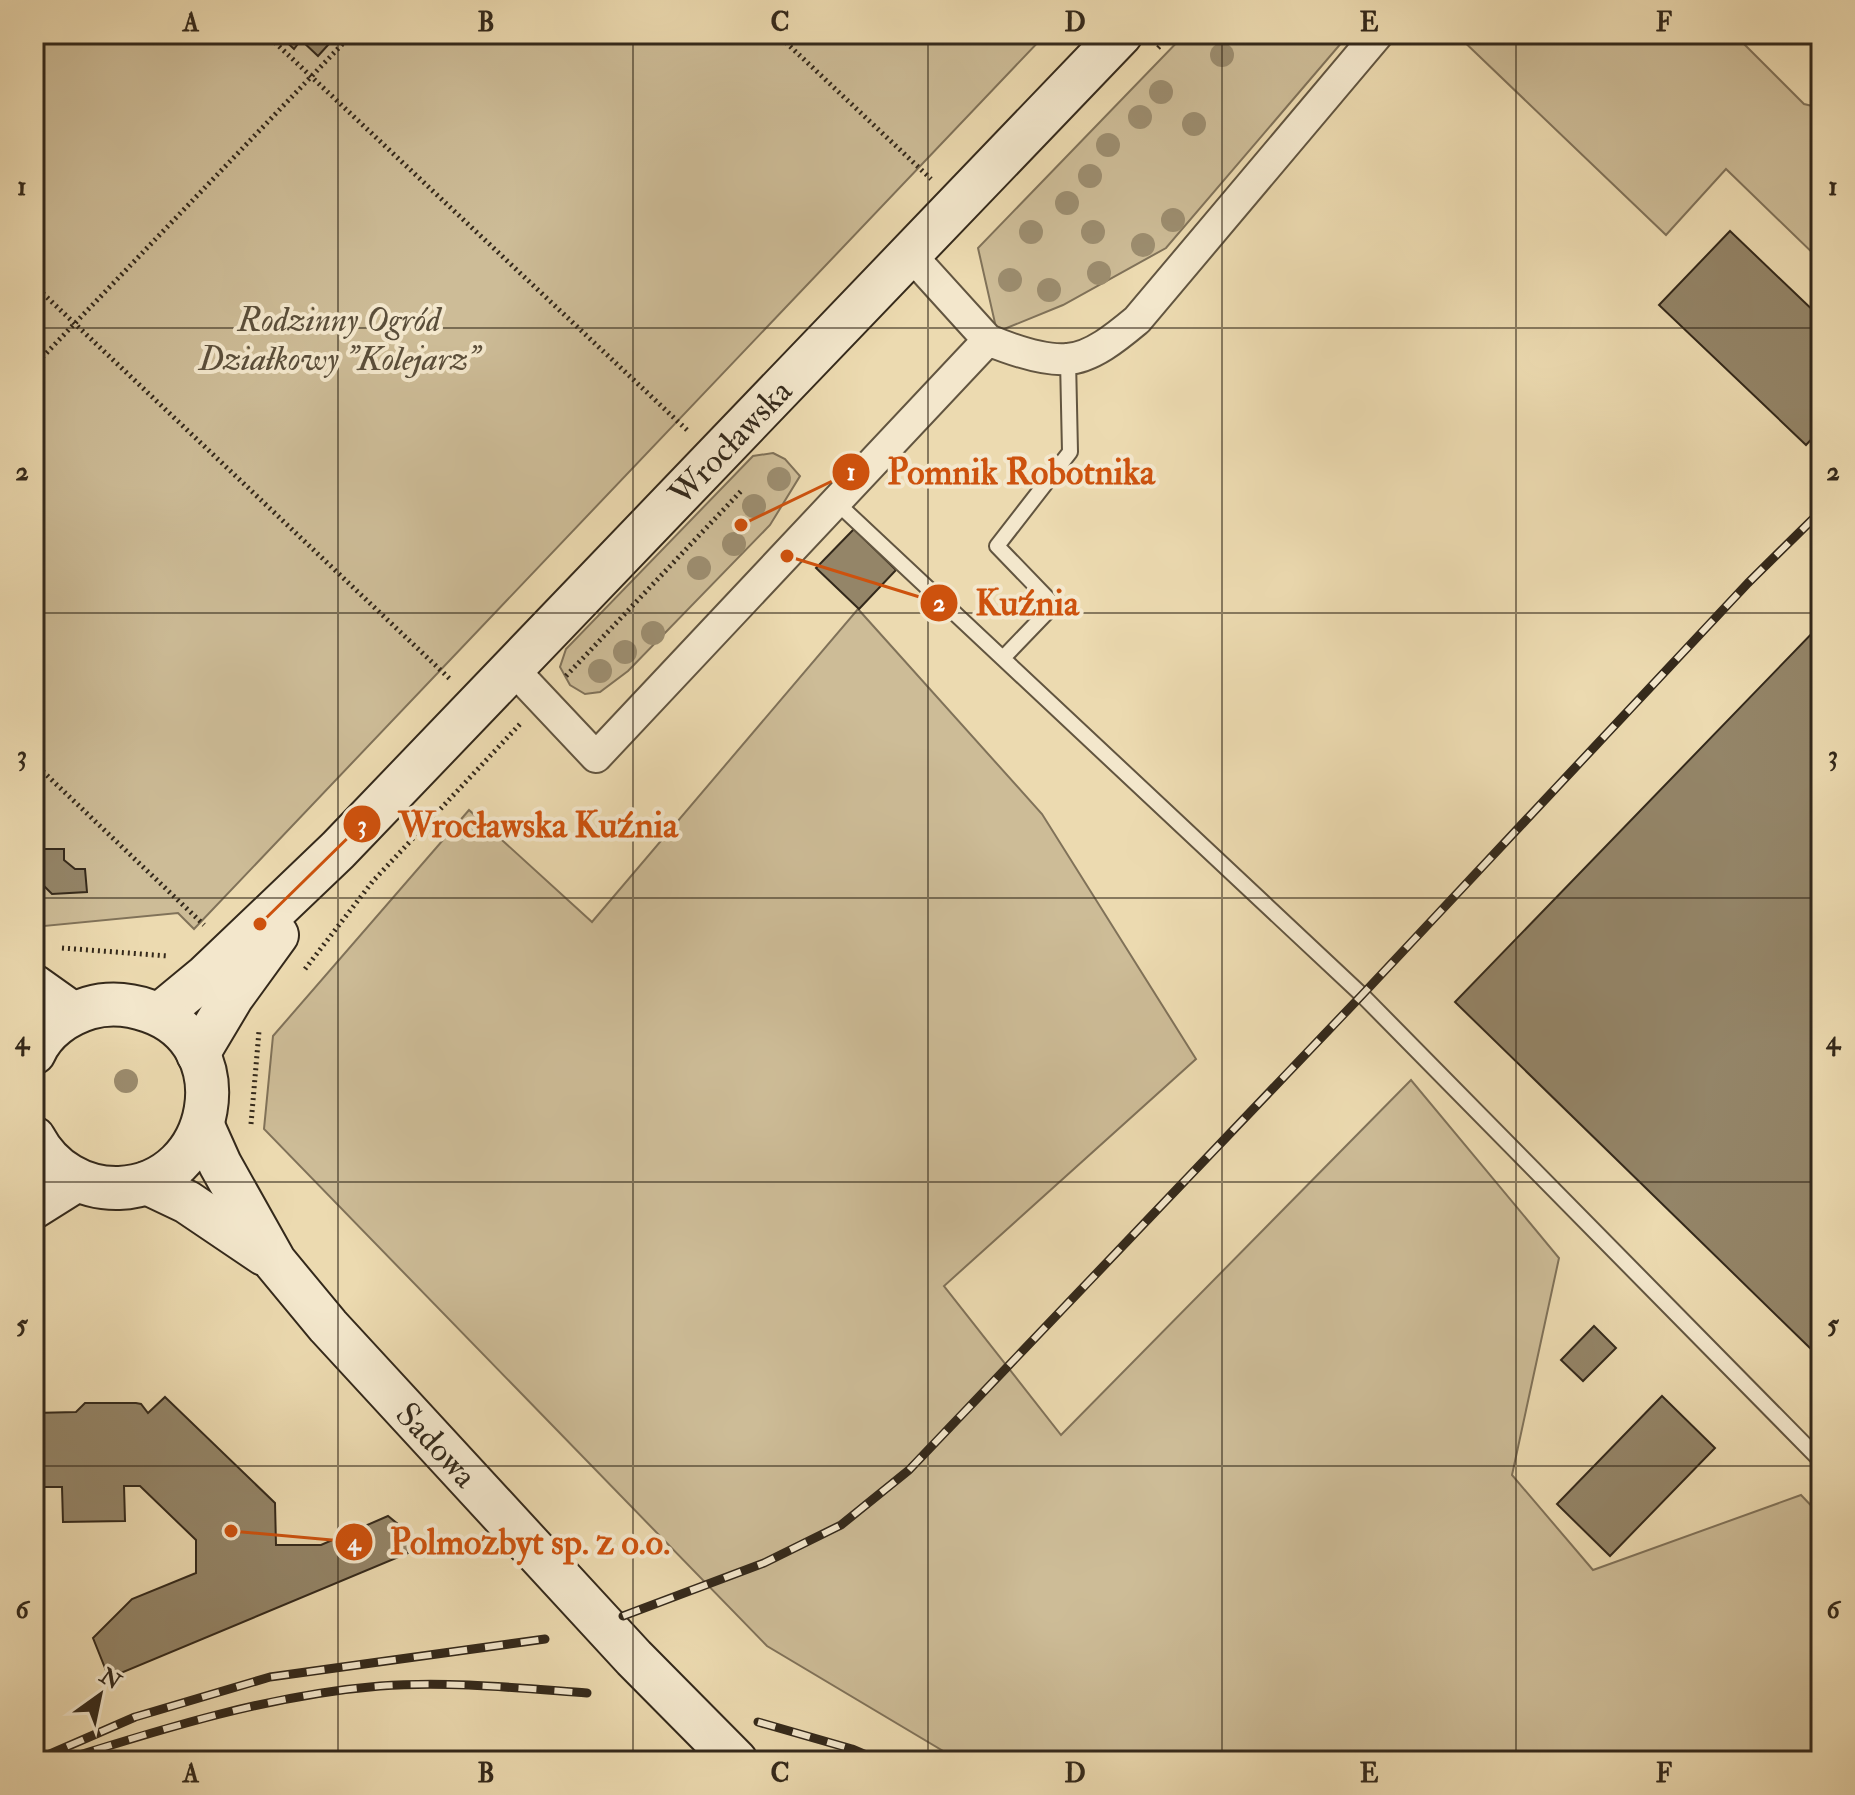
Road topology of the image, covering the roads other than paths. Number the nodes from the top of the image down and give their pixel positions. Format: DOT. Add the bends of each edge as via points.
graph roads {
  1 [pos="1378,34"];
  2 [pos="1135,45"];
  3 [pos="910,254"];
  4 [pos="988,340"];
  5 [pos="1068,360"];
  6 [pos="837,503"];
  7 [pos="1004,657"];
  8 [pos="513,669"];
  9 [pos="338,850"];
  10 [pos="34,986"];
  11 [pos="72,1013"];
  12 [pos="160,1014"];
  13 [pos="34,1053"];
  14 [pos="198,1054"];
  15 [pos="203,1126"];
  16 [pos="34,1138"];
  17 [pos="77,1180"];
  18 [pos="147,1183"];
  19 [pos="34,1207"];
  20 [pos="275,1262"];
  21 [pos="1821,1461"];
  22 [pos="736,1761"];
  1 -- 5 [label="street" via="1137,320 1106,345"];
  2 -- 3 [label="main road, Wrocławska"];
  3 -- 4 [label="street"];
  3 -- 8 [label="main road, Wrocławska"];
  4 -- 5 [label="street" via="1015,351"];
  4 -- 6 [label="street"];
  5 -- 7 [label="lane" via="1070,452 997,546 1054,605"];
  6 -- 7 [label="lane"];
  6 -- 8 [label="street" via="596,757"];
  7 -- 21 [label="lane" via="1362,995"];
  8 -- 9 [label="main road, Wrocławska"];
  9 -- 12 [label="main road, Wrocławska"];
  9 -- 14 [label="main road, Wrocławska" via="232,997"];
  10 -- 11 [label="main road"];
  11 -- 12 [label="main road" via="101,1004 131,1004"];
  11 -- 13 [label="main road" via="52,1028"];
  12 -- 14 [label="main road" via="182,1031"];
  14 -- 15 [label="main road" via="208,1102"];
  15 -- 18 [label="main road" via="190,1151"];
  15 -- 20 [label="main road, Sadowa"];
  16 -- 17 [label="main road" via="56,1167"];
  17 -- 18 [label="main road" via="111,1188"];
  17 -- 19 [label="main road"];
  18 -- 20 [label="main road, Sadowa" via="187,1202"];
  20 -- 22 [label="main road, Sadowa" via="390,1395"];
}
